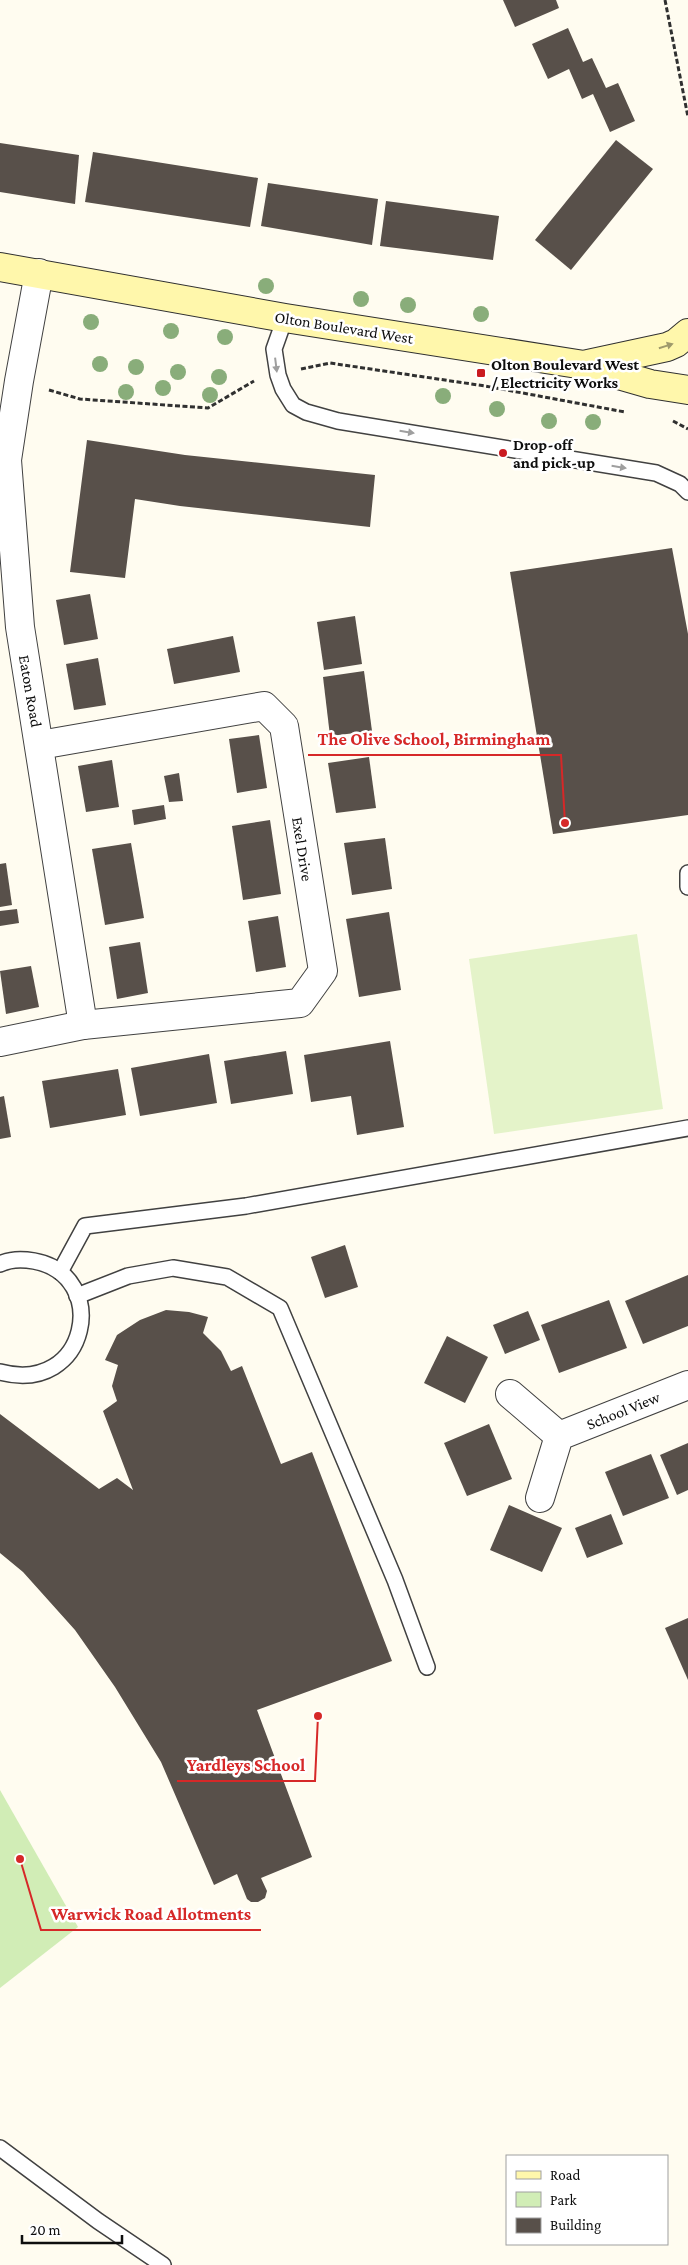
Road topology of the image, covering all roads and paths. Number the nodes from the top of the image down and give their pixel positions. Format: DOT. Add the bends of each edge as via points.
graph roads {
  1 [pos="665,0"];
  2 [pos="688,117"];
  3 [pos="0,267"];
  4 [pos="39,273"];
  5 [pos="285,318"];
  6 [pos="688,333"];
  7 [pos="584,365"];
  8 [pos="278,375"];
  9 [pos="19,381"];
  10 [pos="687,390"];
  11 [pos="626,412"];
  12 [pos="664,419"];
  13 [pos="673,420"];
  14 [pos="688,429"];
  15 [pos="688,492"];
  16 [pos="10,629"];
  17 [pos="40,745"];
  18 [pos="688,873"];
  19 [pos="688,887"];
  20 [pos="84,1025"];
  21 [pos="0,1042"];
  22 [pos="688,1128"];
  23 [pos="0,1264"];
  24 [pos="60,1272"];
  25 [pos="77,1296"];
  26 [pos="0,1372"];
  27 [pos="688,1385"];
  28 [pos="510,1394"];
  29 [pos="559,1436"];
  30 [pos="540,1498"];
  31 [pos="427,1667"];
  32 [pos="0,2148"];
  33 [pos="163,2265"];
  1 -- 2 [label="path"];
  3 -- 4 [label="street, Olton Boulevard West"];
  4 -- 5 [label="street, Olton Boulevard West"];
  4 -- 9 [label="street, Eaton Road"];
  5 -- 7 [label="street, Olton Boulevard West"];
  5 -- 8 [label="lane, one-way" via="274,349"];
  7 -- 6 [label="street, one-way" via="667,347"];
  7 -- 10 [label="street, Olton Boulevard West" via="650,384"];
  8 -- 9 [label="path" via="260,378 208,408 80,399"];
  8 -- 11 [label="path" via="330,363 485,386"];
  8 -- 15 [label="lane, one-way" via="293,405 306,412 338,421 656,473 680,484"];
  9 -- 16 [label="street, Eaton Road" via="7,460"];
  10 -- 13 [label="path"];
  12 -- 13 [label="path"];
  13 -- 14 [label="path"];
  16 -- 17 [label="street, Eaton Road"];
  17 -- 20 [label="street, Eaton Road"];
  17 -- 20 [label="street, Exel Drive" via="264,706 284,726 323,971 300,1003"];
  18 -- 19 [label="lane"];
  20 -- 21 [label="street"];
  22 -- 24 [label="lane" via="246,1206 85,1226"];
  23 -- 24 [label="lane" via="23,1259 42,1262"];
  24 -- 25 [label="lane"];
  25 -- 26 [label="lane" via="81,1316 79,1336 55,1367 36,1375 16,1376"];
  25 -- 31 [label="lane" via="128,1276 173,1268 227,1277 280,1308 395,1580"];
  27 -- 29 [label="street, School View"];
  28 -- 29 [label="street"];
  29 -- 30 [label="street"];
  32 -- 33 [label="lane"];
}
